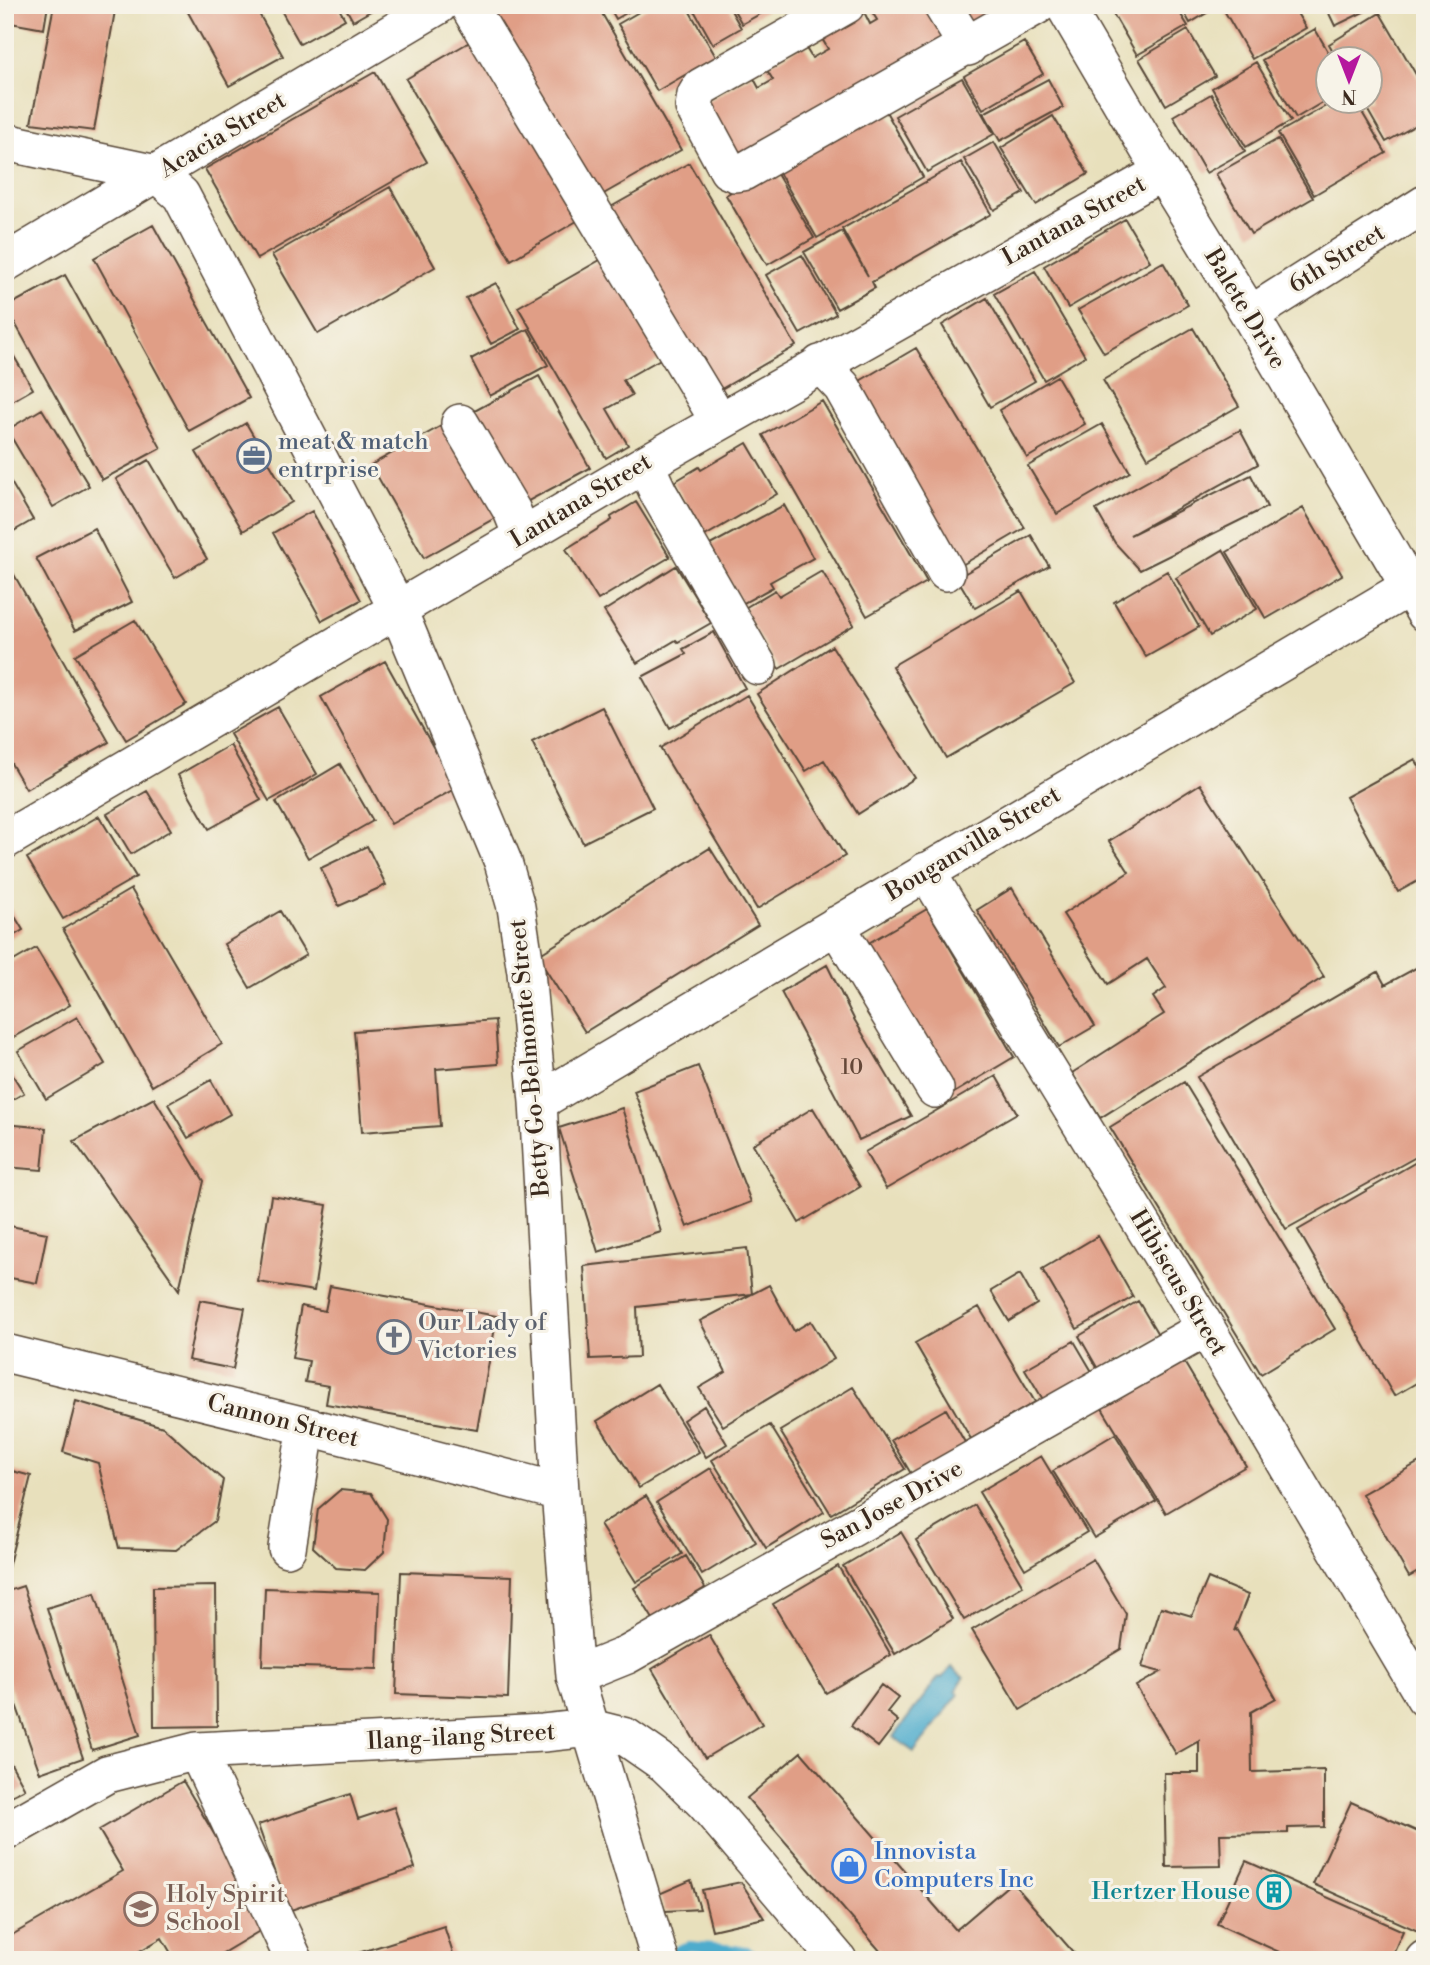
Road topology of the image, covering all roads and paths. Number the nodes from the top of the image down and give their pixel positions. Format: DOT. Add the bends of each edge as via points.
graph roads {
  1 [pos="439,5"];
  2 [pos="468,5"];
  3 [pos="846,5"];
  4 [pos="943,5"];
  5 [pos="1038,5"];
  6 [pos="1064,5"];
  7 [pos="968,47"];
  8 [pos="5,142"];
  9 [pos="1162,172"];
  10 [pos="157,174"];
  11 [pos="1425,204"];
  12 [pos="5,263"];
  13 [pos="1250,315"];
  14 [pos="820,364"];
  15 [pos="719,421"];
  16 [pos="460,423"];
  17 [pos="645,464"];
  18 [pos="522,536"];
  19 [pos="946,572"];
  20 [pos="1417,600"];
  21 [pos="398,610"];
  22 [pos="758,666"];
  23 [pos="5,840"];
  24 [pos="926,871"];
  25 [pos="836,925"];
  26 [pos="934,1089"];
  27 [pos="538,1102"];
  28 [pos="1206,1328"];
  29 [pos="5,1353"];
  30 [pos="309,1427"];
  31 [pos="560,1492"];
  32 [pos="287,1548"];
  33 [pos="575,1676"];
  34 [pos="1425,1698"];
  35 [pos="590,1728"];
  36 [pos="197,1751"];
  37 [pos="5,1832"];
  38 [pos="656,1944"];
  39 [pos="294,1960"];
  40 [pos="838,1960"];
  1 -- 10 [label="street, Acacia Street"];
  2 -- 15 [label="street"];
  3 -- 7 [label="street" via="701,87 694,107 728,170 743,172"];
  4 -- 7 [label="street"];
  5 -- 7 [label="street"];
  6 -- 9 [label="street, Balete Drive"];
  8 -- 10 [label="street"];
  9 -- 13 [label="street, Balete Drive"];
  9 -- 14 [label="street, Lantana Street"];
  10 -- 12 [label="street, Acacia Street"];
  10 -- 21 [label="street, Betty Go-Belmonte Street" via="181,195 196,221"];
  11 -- 13 [label="street, 6th Street"];
  13 -- 20 [label="street, Balete Drive"];
  14 -- 15 [label="street, Lantana Street"];
  14 -- 19 [label="street" via="842,387"];
  15 -- 17 [label="street, Lantana Street"];
  16 -- 18 [label="street"];
  17 -- 18 [label="street, Lantana Street"];
  17 -- 22 [label="street"];
  18 -- 21 [label="street, Lantana Street"];
  20 -- 24 [label="street, Bouganvilla Street"];
  21 -- 23 [label="street, Lantana Street"];
  21 -- 27 [label="street, Betty Go-Belmonte Street" via="503,862 516,907"];
  24 -- 25 [label="street, Bouganvilla Street"];
  24 -- 28 [label="street, Hibiscus Street"];
  25 -- 26 [label="street"];
  25 -- 27 [label="street, Bouganvilla Street"];
  27 -- 31 [label="street, Betty Go-Belmonte Street"];
  28 -- 33 [label="street, San Jose Drive" via="627,1655"];
  28 -- 34 [label="street, Hibiscus Street"];
  29 -- 30 [label="street, Cannon Street"];
  30 -- 31 [label="street, Cannon Street"];
  30 -- 32 [label="street"];
  31 -- 33 [label="street, Betty Go-Belmonte Street"];
  33 -- 35 [label="street, Betty Go-Belmonte Street"];
  35 -- 36 [label="street, Ilang-ilang Street"];
  35 -- 38 [label="street, Betty Go-Belmonte Street"];
  35 -- 40 [label="street, Ilang-ilang Street" via="626,1737 665,1763 705,1803"];
  36 -- 37 [label="street, Ilang-ilang Street" via="107,1774"];
  36 -- 39 [label="street"];
}
